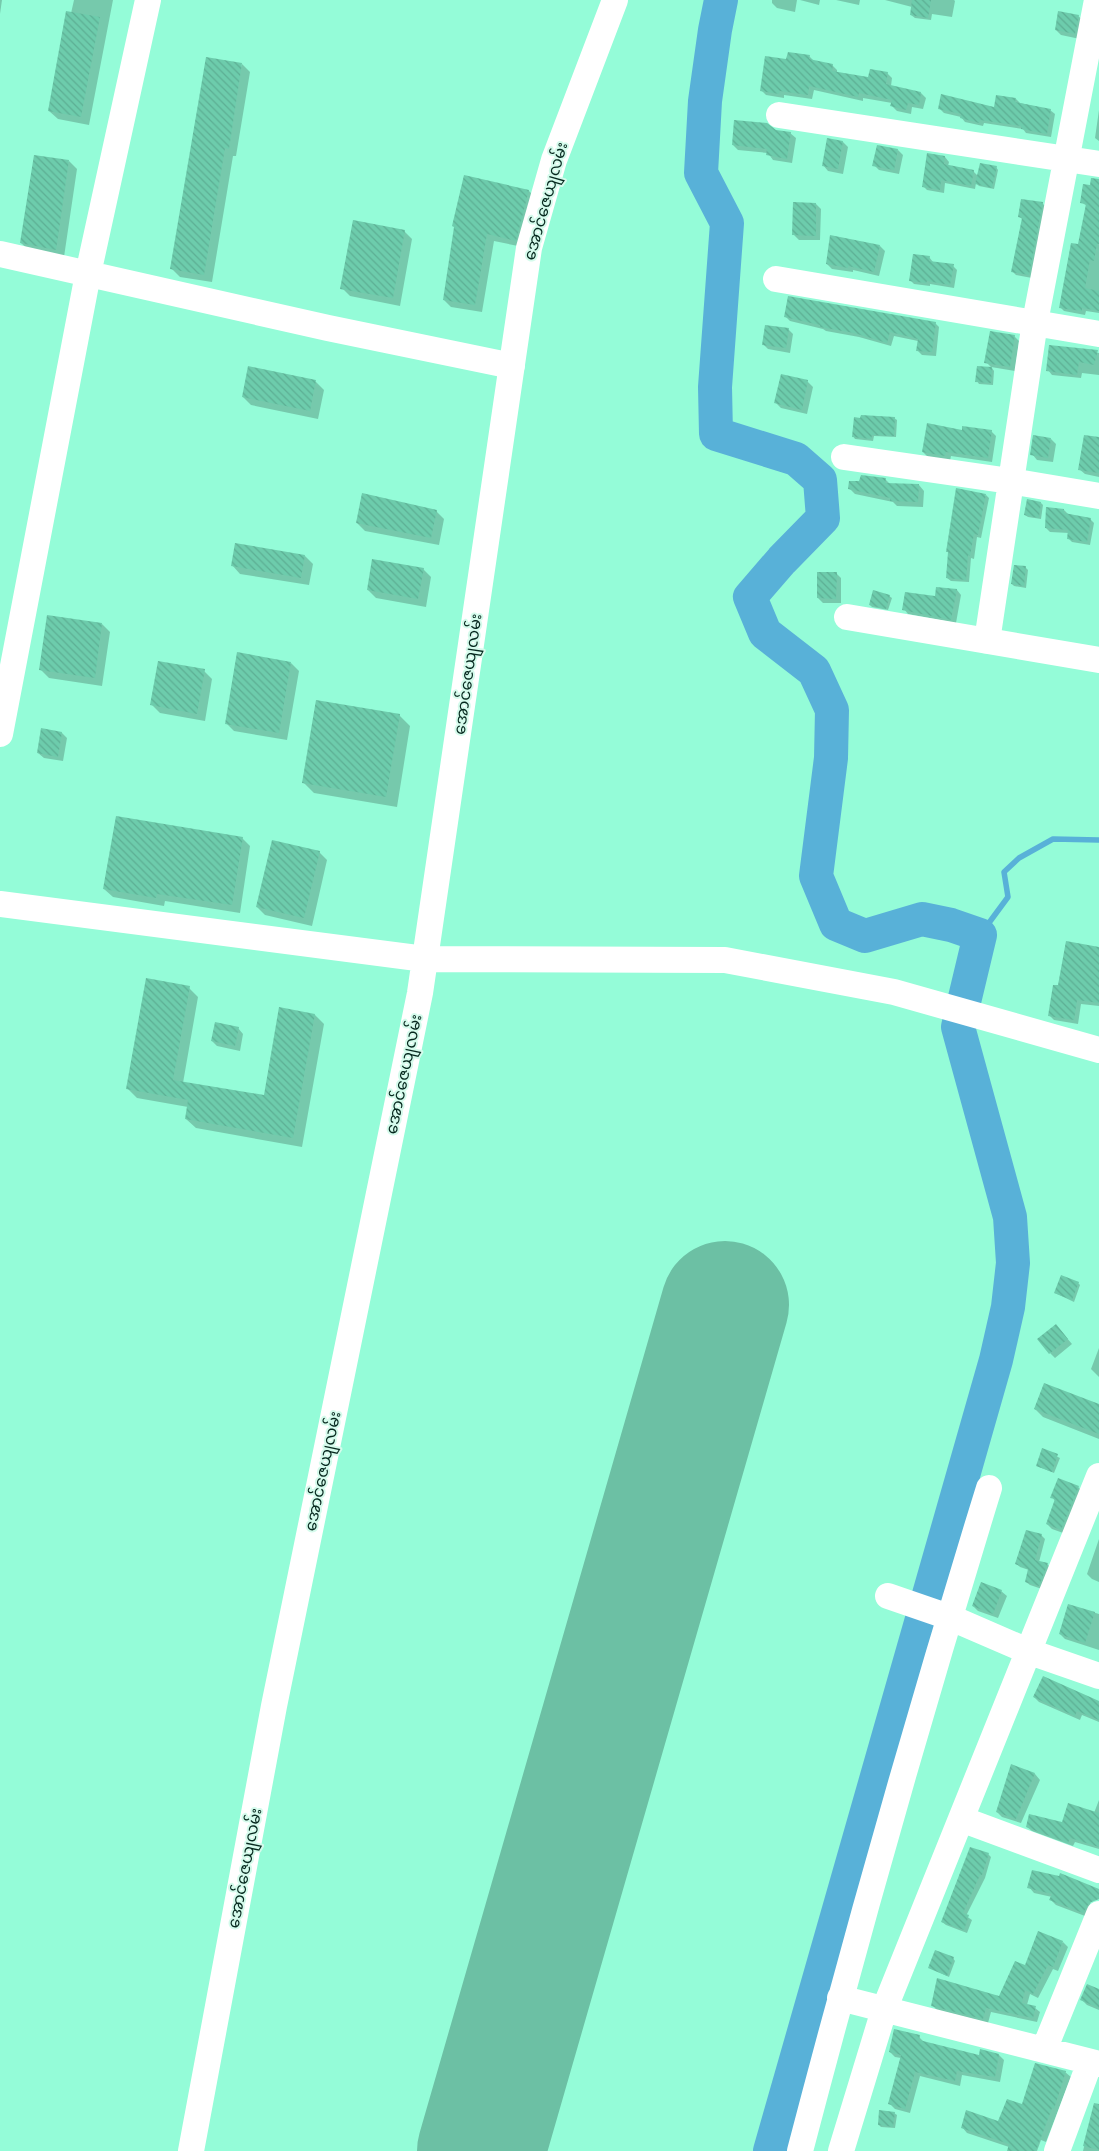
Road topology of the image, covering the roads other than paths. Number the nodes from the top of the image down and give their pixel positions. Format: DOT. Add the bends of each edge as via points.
graph roads {
  1 [pos="148,0"];
  2 [pos="615,0"];
  3 [pos="1097,0"];
  4 [pos="779,116"];
  5 [pos="1066,158"];
  6 [pos="1099,164"];
  7 [pos="0,254"];
  8 [pos="88,274"];
  9 [pos="776,280"];
  10 [pos="1035,322"];
  11 [pos="1099,334"];
  12 [pos="512,366"];
  13 [pos="844,457"];
  14 [pos="1010,481"];
  15 [pos="1099,496"];
  16 [pos="847,617"];
  17 [pos="987,641"];
  18 [pos="1099,660"];
  19 [pos="0,734"];
  20 [pos="0,904"];
  21 [pos="425,960"];
  22 [pos="1099,1050"];
  23 [pos="1099,1476"];
  24 [pos="989,1488"];
  25 [pos="888,1596"];
  26 [pos="949,1616"];
  27 [pos="1030,1652"];
  28 [pos="1099,1676"];
  29 [pos="961,1820"];
  30 [pos="1099,1870"];
  31 [pos="1099,1914"];
  32 [pos="840,1998"];
  33 [pos="884,2010"];
  34 [pos="1044,2050"];
  35 [pos="1095,2063"];
  36 [pos="191,2151"];
  37 [pos="800,2151"];
  38 [pos="841,2151"];
  39 [pos="1057,2151"];
  1 -- 8 [label="street"];
  2 -- 12 [label="street, အောင်ဇေယျလမ်း" via="554,160 529,248"];
  3 -- 5 [label="street"];
  4 -- 5 [label="street"];
  5 -- 6 [label="street"];
  5 -- 10 [label="street"];
  7 -- 8 [label="street"];
  8 -- 12 [label="street"];
  8 -- 19 [label="street"];
  9 -- 10 [label="street"];
  10 -- 11 [label="street"];
  10 -- 14 [label="street"];
  12 -- 21 [label="street, အောင်ဇေယျလမ်း"];
  13 -- 14 [label="street"];
  14 -- 15 [label="street"];
  14 -- 17 [label="street"];
  16 -- 17 [label="street"];
  17 -- 18 [label="street"];
  20 -- 21 [label="street"];
  21 -- 22 [label="street" via="724,960 894,992"];
  21 -- 36 [label="street, အောင်ဇေယျလမ်း" via="274,1706"];
  23 -- 27 [label="street"];
  24 -- 26 [label="street"];
  25 -- 26 [label="street"];
  26 -- 27 [label="street"];
  26 -- 32 [label="street"];
  27 -- 28 [label="street"];
  27 -- 29 [label="street"];
  29 -- 30 [label="street"];
  29 -- 33 [label="street"];
  31 -- 34 [label="street"];
  32 -- 33 [label="street"];
  32 -- 37 [label="street"];
  33 -- 34 [label="street"];
  33 -- 38 [label="street"];
  34 -- 35 [label="street"];
  35 -- 39 [label="street"];
}
